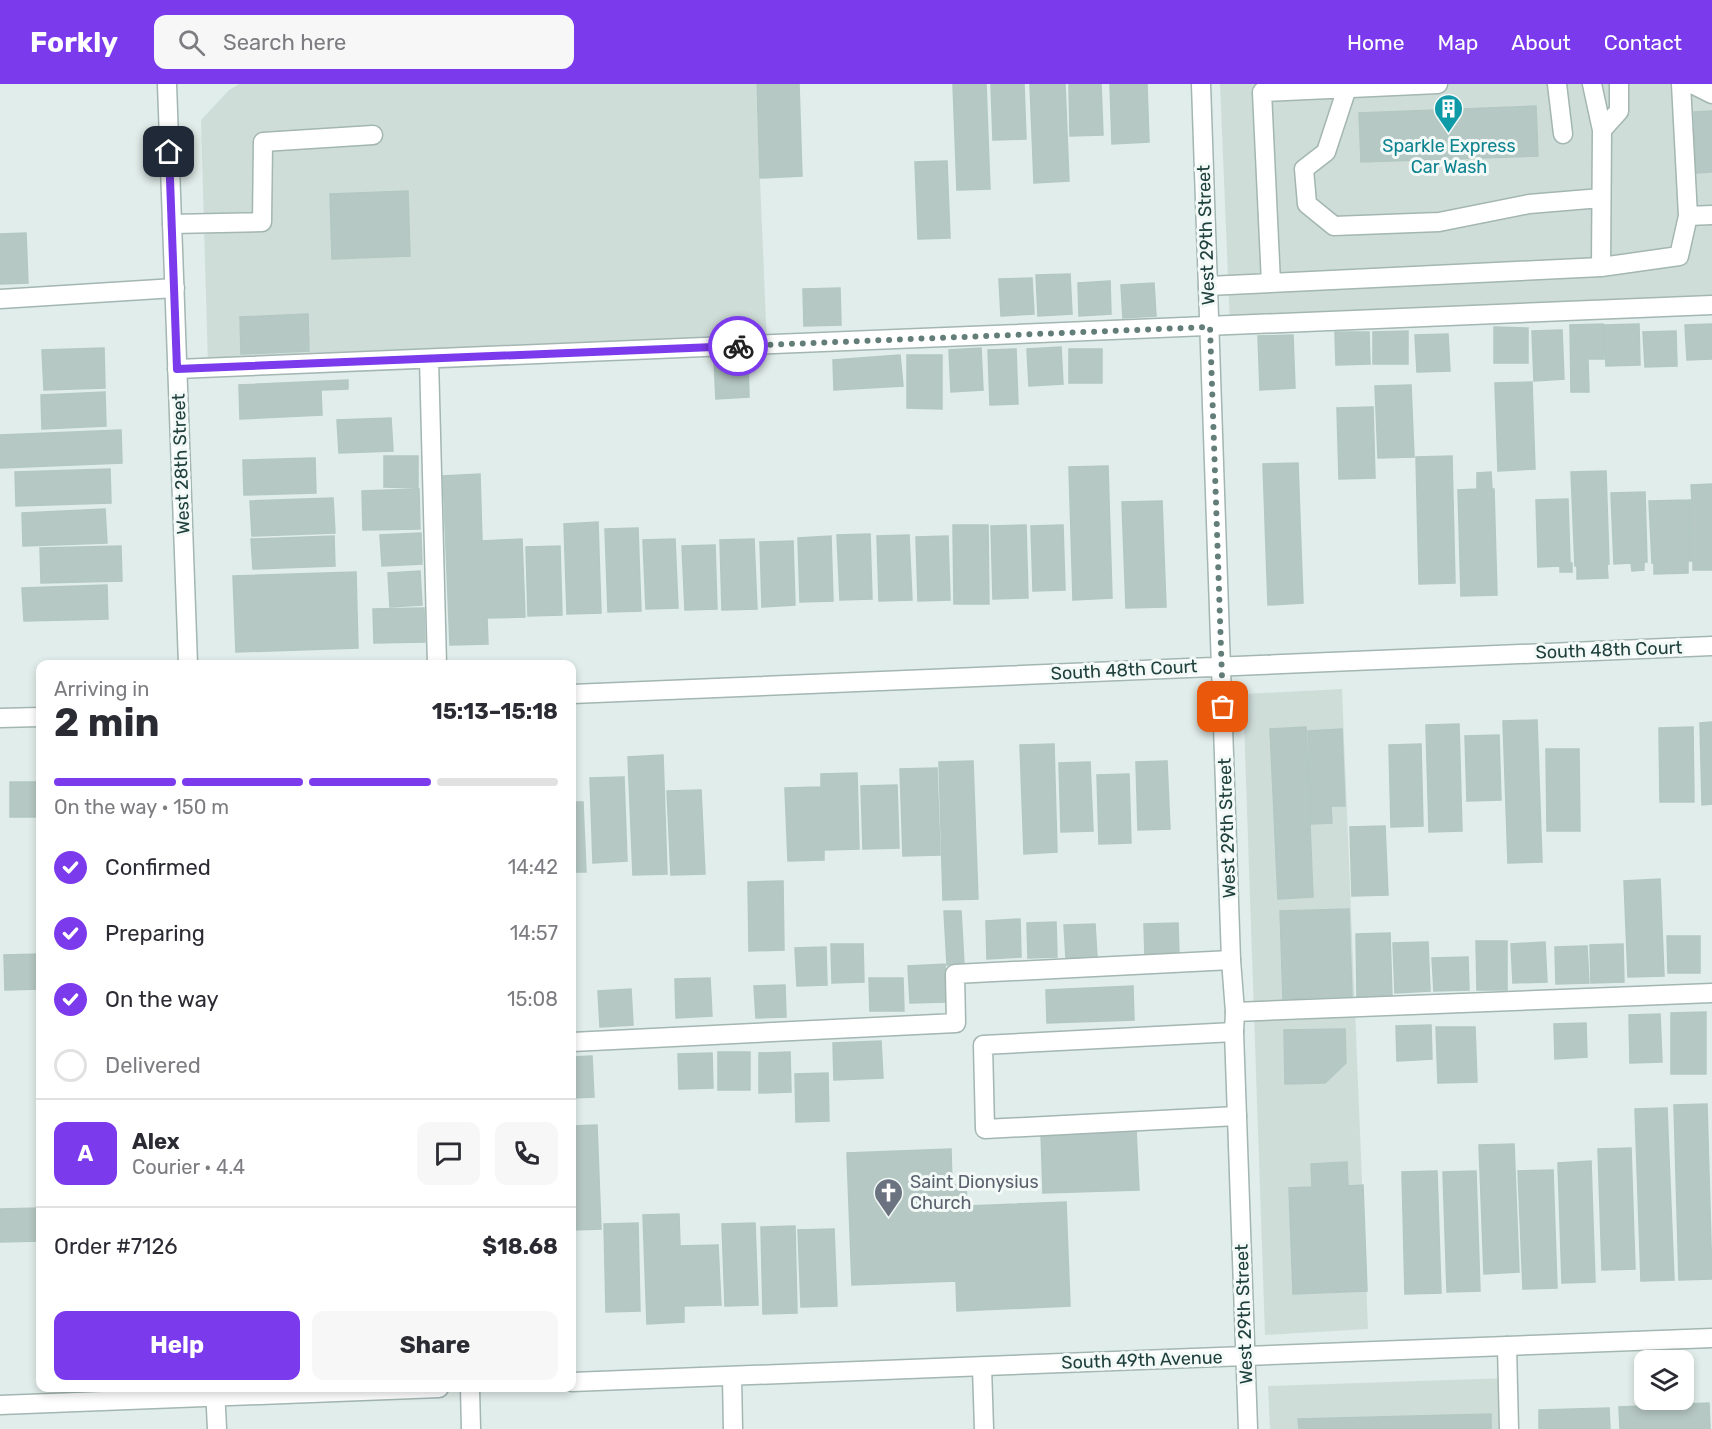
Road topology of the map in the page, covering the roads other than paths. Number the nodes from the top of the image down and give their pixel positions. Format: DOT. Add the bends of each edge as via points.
graph roads {
  1 [pos="167,84"];
  2 [pos="1201,84"];
  3 [pos="1438,84"];
  4 [pos="1557,84"];
  5 [pos="1592,84"];
  6 [pos="1619,84"];
  7 [pos="1681,84"];
  8 [pos="1692,84"];
  9 [pos="1347,88"];
  10 [pos="1712,94"];
  11 [pos="1602,130"];
  12 [pos="1563,134"];
  13 [pos="373,135"];
  14 [pos="1601,198"];
  15 [pos="1712,215"];
  16 [pos="1688,216"];
  17 [pos="172,224"];
  18 [pos="1601,267"];
  19 [pos="1271,283"];
  20 [pos="1208,286"];
  21 [pos="175,288"];
  22 [pos="0,299"];
  23 [pos="1712,305"];
  24 [pos="1210,327"];
  25 [pos="429,359"];
  26 [pos="177,369"];
  27 [pos="1712,646"];
  28 [pos="188,660"];
  29 [pos="437,660"];
  30 [pos="1221,666"];
  31 [pos="576,694"];
  32 [pos="36,717"];
  33 [pos="0,718"];
  34 [pos="1232,960"];
  35 [pos="1712,993"];
  36 [pos="1235,1012"];
  37 [pos="1234,1032"];
  38 [pos="576,1042"];
  39 [pos="1237,1116"];
  40 [pos="1712,1338"];
  41 [pos="1507,1346"];
  42 [pos="1245,1356"];
  43 [pos="982,1367"];
  44 [pos="732,1376"];
  45 [pos="576,1382"];
  46 [pos="215,1392"];
  47 [pos="470,1392"];
  48 [pos="0,1405"];
  49 [pos="217,1429"];
  50 [pos="471,1429"];
  51 [pos="733,1429"];
  52 [pos="984,1429"];
  53 [pos="1248,1429"];
  54 [pos="1509,1429"];
  1 -- 17 [label="street, West 28th Street"];
  2 -- 20 [label="street, West 29th Street"];
  3 -- 9 [label="street"];
  4 -- 12 [label="street"];
  5 -- 11 [label="street"];
  6 -- 11 [label="street" via="1619,111"];
  7 -- 16 [label="street"];
  8 -- 10 [label="street"];
  9 -- 14 [label="street" via="1326,152 1304,169 1307,204 1334,226 1439,222 1528,204"];
  9 -- 19 [label="street" via="1262,92"];
  11 -- 14 [label="street"];
  13 -- 17 [label="street" via="263,142 262,222"];
  14 -- 18 [label="street"];
  15 -- 16 [label="street"];
  16 -- 18 [label="street" via="1679,256"];
  17 -- 21 [label="street, West 28th Street"];
  18 -- 19 [label="street"];
  19 -- 20 [label="street"];
  20 -- 24 [label="street, West 29th Street"];
  21 -- 22 [label="street"];
  21 -- 26 [label="street, West 28th Street"];
  23 -- 24 [label="street"];
  24 -- 25 [label="street"];
  24 -- 30 [label="street, West 29th Street"];
  25 -- 26 [label="street"];
  25 -- 29 [label="street"];
  26 -- 28 [label="street, West 28th Street"];
  27 -- 30 [label="street, South 48th Court"];
  30 -- 31 [label="street, South 48th Court"];
  30 -- 34 [label="street, West 29th Street"];
  32 -- 33 [label="street"];
  34 -- 36 [label="street, West 29th Street"];
  34 -- 38 [label="street" via="955,974 956,1023"];
  35 -- 36 [label="street"];
  36 -- 37 [label="street, West 29th Street"];
  37 -- 39 [label="street, West 29th Street"];
  37 -- 39 [label="street" via="983,1045 985,1129"];
  39 -- 42 [label="street, West 29th Street"];
  40 -- 41 [label="street, South 49th Avenue"];
  41 -- 42 [label="street, South 49th Avenue"];
  41 -- 54 [label="street"];
  42 -- 43 [label="street, South 49th Avenue"];
  42 -- 53 [label="street, West 29th Street"];
  43 -- 44 [label="street, South 49th Avenue"];
  43 -- 52 [label="street"];
  44 -- 45 [label="street, South 49th Avenue"];
  44 -- 51 [label="street"];
  46 -- 48 [label="street"];
  46 -- 49 [label="street"];
  47 -- 50 [label="street"];
}
